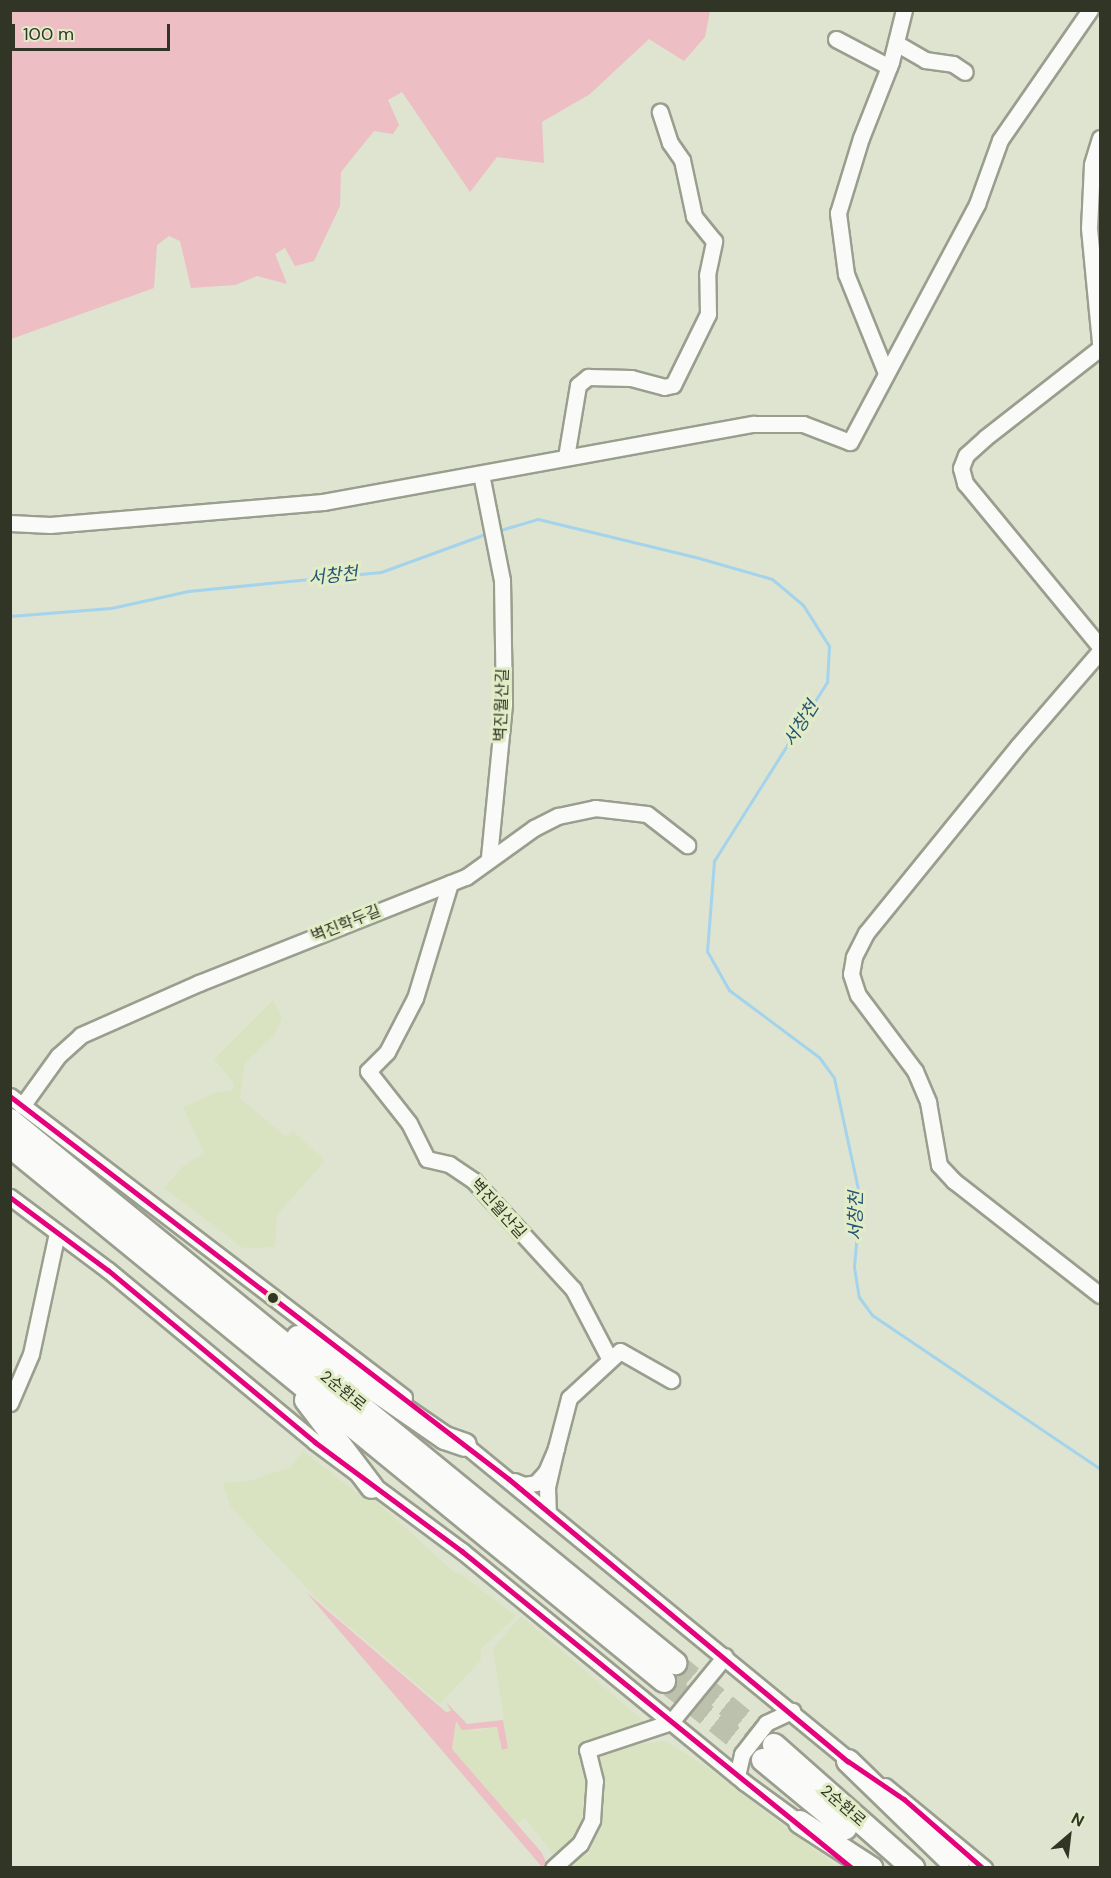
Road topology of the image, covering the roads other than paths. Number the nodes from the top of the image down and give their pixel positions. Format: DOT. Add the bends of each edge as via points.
graph roads {
  1 [pos="904,10"];
  2 [pos="1090,10"];
  3 [pos="837,39"];
  4 [pos="896,44"];
  5 [pos="889,67"];
  6 [pos="965,72"];
  7 [pos="660,112"];
  8 [pos="1101,138"];
  9 [pos="1101,342"];
  10 [pos="1101,348"];
  11 [pos="886,373"];
  12 [pos="566,456"];
  13 [pos="481,474"];
  14 [pos="10,523"];
  15 [pos="1101,649"];
  16 [pos="687,845"];
  17 [pos="489,858"];
  18 [pos="450,883"];
  19 [pos="14,1107"];
  20 [pos="10,1146"];
  21 [pos="10,1197"];
  22 [pos="57,1233"];
  23 [pos="190,1265"];
  24 [pos="1101,1295"];
  25 [pos="250,1340"];
  26 [pos="609,1358"];
  27 [pos="671,1380"];
  28 [pos="10,1403"];
  29 [pos="465,1445"];
  30 [pos="556,1448"];
  31 [pos="509,1479"];
  32 [pos="372,1486"];
  33 [pos="548,1511"];
  34 [pos="725,1656"];
  35 [pos="792,1711"];
  36 [pos="671,1722"];
  37 [pos="848,1761"];
  38 [pos="737,1776"];
  39 [pos="800,1822"];
  40 [pos="554,1868"];
  41 [pos="853,1868"];
  42 [pos="871,1868"];
  43 [pos="893,1868"];
  44 [pos="913,1868"];
  45 [pos="958,1868"];
  46 [pos="984,1868"];
  1 -- 4 [label="street"];
  2 -- 11 [label="street" via="1000,140 977,204"];
  3 -- 5 [label="street"];
  4 -- 5 [label="street"];
  4 -- 6 [label="street" via="925,60 953,64"];
  5 -- 11 [label="street" via="838,213 846,274"];
  7 -- 12 [label="street" via="670,142 682,160 694,216 714,241 707,275 708,314 673,385 664,387 631,378 588,377 578,385"];
  8 -- 9 [label="street" via="1092,165 1089,228"];
  10 -- 15 [label="street" via="985,438 966,455 961,468 965,483"];
  11 -- 12 [label="street" via="850,442 803,424 754,424"];
  12 -- 13 [label="street"];
  13 -- 14 [label="street" via="263,509 51,525"];
  13 -- 17 [label="street, 벽진월산길" via="502,580 504,704"];
  15 -- 24 [label="street" via="866,933 854,957 851,974 858,995 915,1071 928,1102 939,1165 954,1181"];
  16 -- 17 [label="street, 벽진학두길" via="647,814 594,808 573,810 550,820"];
  17 -- 18 [label="street, 벽진학두길" via="481,868"];
  18 -- 19 [label="street, 벽진학두길" via="199,983 81,1035"];
  18 -- 26 [label="street, 벽진월산길" via="415,998 387,1052 368,1071 409,1123 427,1159 449,1164 474,1181 573,1289"];
  19 -- 23 [label="highway, 2순환로"];
  19 -- 29 [label="street"];
  20 -- 25 [label="highway, 2순환로"];
  21 -- 22 [label="street"];
  22 -- 28 [label="street" via="31,1354"];
  22 -- 32 [label="street" via="108,1270"];
  23 -- 25 [label="highway, 2순환로" via="669,1672"];
  23 -- 29 [label="highway" via="445,1438"];
  25 -- 32 [label="highway" via="317,1411"];
  26 -- 27 [label="street" via="620,1351"];
  26 -- 30 [label="street" via="569,1398"];
  29 -- 31 [label="street"];
  30 -- 31 [label="street" via="546,1472 536,1483 524,1485"];
  30 -- 33 [label="street" via="547,1487"];
  31 -- 33 [label="street"];
  32 -- 36 [label="street" via="462,1551"];
  33 -- 34 [label="street"];
  34 -- 35 [label="street"];
  34 -- 36 [label="street"];
  35 -- 37 [label="street"];
  35 -- 38 [label="street" via="766,1724 742,1754"];
  36 -- 38 [label="street"];
  36 -- 40 [label="street" via="587,1750 595,1782 590,1828 580,1844"];
  37 -- 45 [label="highway"];
  37 -- 46 [label="street" via="904,1799"];
  38 -- 39 [label="street"];
  39 -- 41 [label="street"];
  39 -- 42 [label="highway"];
  43 -- 44 [label="highway, 2순환로" via="768,1753"];
}
